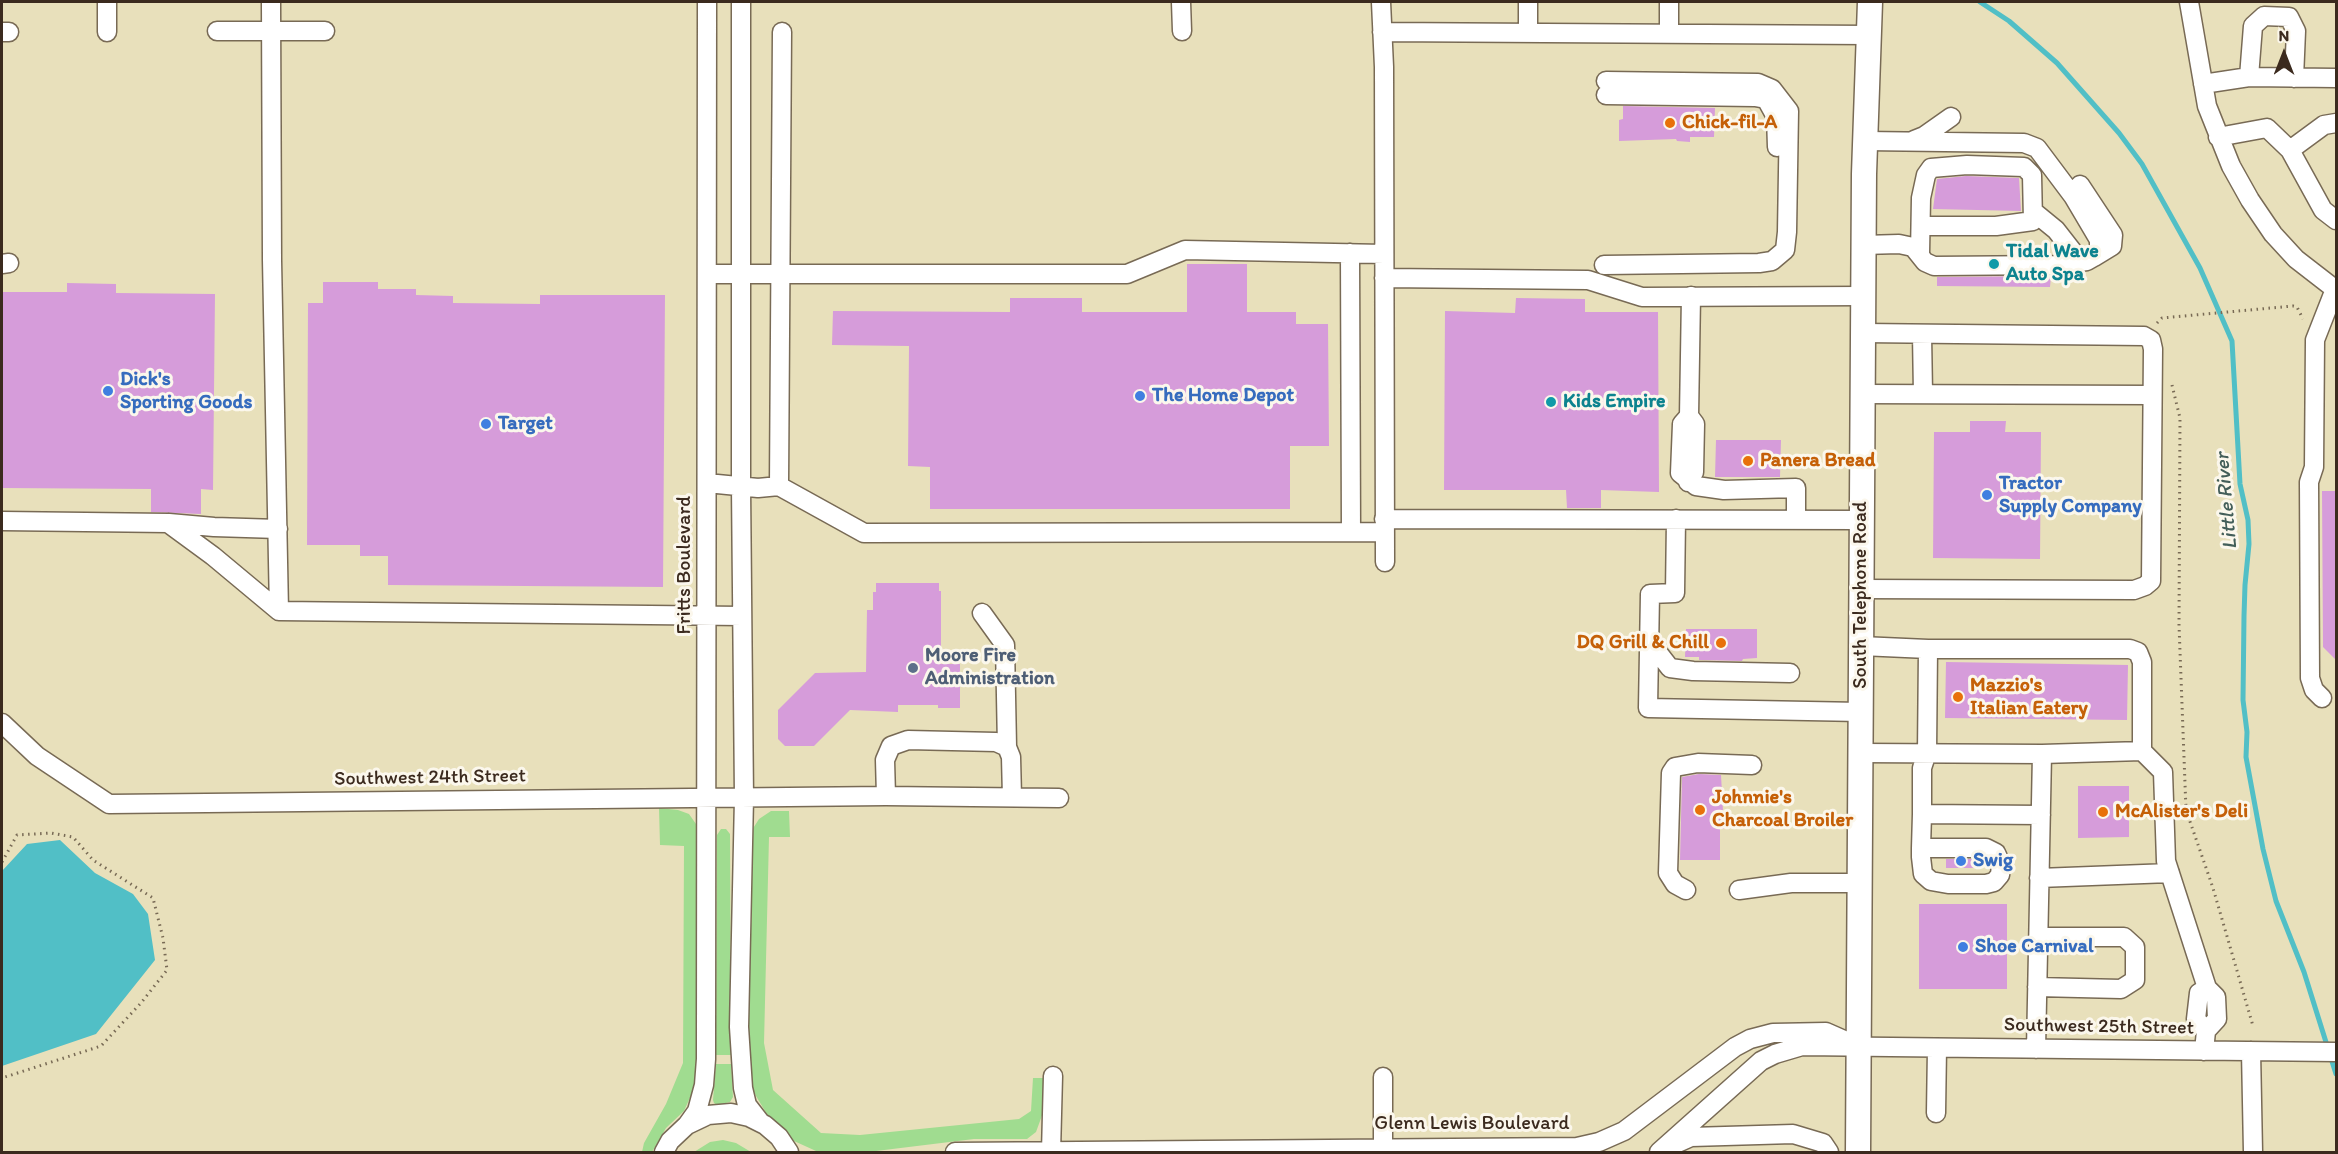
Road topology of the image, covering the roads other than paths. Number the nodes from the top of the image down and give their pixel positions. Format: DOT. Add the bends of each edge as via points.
graph roads {
  1 [pos="107,2"];
  2 [pos="271,2"];
  3 [pos="707,2"];
  4 [pos="741,2"];
  5 [pos="1181,2"];
  6 [pos="1381,2"];
  7 [pos="1528,2"];
  8 [pos="1669,2"];
  9 [pos="1870,2"];
  10 [pos="2189,2"];
  11 [pos="217,31"];
  12 [pos="325,31"];
  13 [pos="1182,31"];
  14 [pos="107,32"];
  15 [pos="270,32"];
  16 [pos="1382,32"];
  17 [pos="782,33"];
  18 [pos="1528,33"];
  19 [pos="1669,33"];
  20 [pos="1869,35"];
  21 [pos="2249,77"];
  22 [pos="2294,78"];
  23 [pos="2337,78"];
  24 [pos="2203,84"];
  25 [pos="1951,117"];
  26 [pos="2337,123"];
  27 [pos="1865,135"];
  28 [pos="2218,137"];
  29 [pos="1924,140"];
  30 [pos="2290,150"];
  31 [pos="1931,168"];
  32 [pos="2034,212"];
  33 [pos="2337,220"];
  34 [pos="1921,239"];
  35 [pos="1863,245"];
  36 [pos="1350,254"];
  37 [pos="1384,254"];
  38 [pos="1604,259"];
  39 [pos="2088,260"];
  40 [pos="707,274"];
  41 [pos="780,274"];
  42 [pos="741,275"];
  43 [pos="1384,278"];
  44 [pos="2336,290"];
  45 [pos="1692,296"];
  46 [pos="1863,296"];
  47 [pos="1863,333"];
  48 [pos="1922,334"];
  49 [pos="1863,394"];
  50 [pos="1923,394"];
  51 [pos="2152,395"];
  52 [pos="707,483"];
  53 [pos="779,486"];
  54 [pos="741,487"];
  55 [pos="1676,519"];
  56 [pos="1796,520"];
  57 [pos="1862,520"];
  58 [pos="2,521"];
  59 [pos="168,523"];
  60 [pos="1384,526"];
  61 [pos="278,529"];
  62 [pos="1351,532"];
  63 [pos="1385,562"];
  64 [pos="1862,589"];
  65 [pos="279,611"];
  66 [pos="982,613"];
  67 [pos="708,615"];
  68 [pos="742,616"];
  69 [pos="1649,641"];
  70 [pos="1861,646"];
  71 [pos="1928,649"];
  72 [pos="1790,673"];
  73 [pos="2322,698"];
  74 [pos="1861,712"];
  75 [pos="2,723"];
  76 [pos="1006,747"];
  77 [pos="2142,751"];
  78 [pos="1861,753"];
  79 [pos="1927,753"];
  80 [pos="2042,754"];
  81 [pos="1752,765"];
  82 [pos="886,796"];
  83 [pos="1012,797"];
  84 [pos="707,798"];
  85 [pos="744,798"];
  86 [pos="1059,798"];
  87 [pos="1922,814"];
  88 [pos="2041,815"];
  89 [pos="1921,848"];
  90 [pos="2170,873"];
  91 [pos="2039,878"];
  92 [pos="1861,883"];
  93 [pos="1686,890"];
  94 [pos="1739,890"];
  95 [pos="2038,937"];
  96 [pos="2037,987"];
  97 [pos="1860,1047"];
  98 [pos="1937,1048"];
  99 [pos="2036,1049"];
  100 [pos="2204,1051"];
  101 [pos="2251,1051"];
  102 [pos="2337,1052"];
  103 [pos="1053,1076"];
  104 [pos="1383,1077"];
  105 [pos="1936,1113"];
  106 [pos="761,1123"];
  107 [pos="687,1125"];
  108 [pos="784,1145"];
  109 [pos="1378,1150"];
  110 [pos="1051,1151"];
  111 [pos="1660,1151"];
  112 [pos="664,1152"];
  113 [pos="794,1152"];
  114 [pos="955,1152"];
  115 [pos="1829,1152"];
  116 [pos="1858,1152"];
  117 [pos="2253,1152"];
  1 -- 14 [label="street"];
  2 -- 15 [label="street"];
  3 -- 40 [label="street, Fritts Boulevard"];
  4 -- 42 [label="street"];
  5 -- 13 [label="street"];
  6 -- 16 [label="street"];
  7 -- 18 [label="street"];
  8 -- 19 [label="street"];
  9 -- 20 [label="main road, South Telephone Road"];
  10 -- 24 [label="street"];
  11 -- 15 [label="street"];
  12 -- 15 [label="street"];
  15 -- 61 [label="street"];
  16 -- 18 [label="street"];
  16 -- 37 [label="street"];
  17 -- 41 [label="street"];
  18 -- 19 [label="street"];
  19 -- 20 [label="street"];
  20 -- 27 [label="main road, South Telephone Road"];
  21 -- 22 [label="street"];
  21 -- 22 [label="street" via="2253,26 2264,16 2289,17 2296,31"];
  21 -- 24 [label="street"];
  22 -- 23 [label="street"];
  24 -- 28 [label="street"];
  25 -- 29 [label="street"];
  26 -- 30 [label="street" via="2324,125"];
  27 -- 29 [label="street" via="1917,132"];
  27 -- 35 [label="main road, South Telephone Road"];
  28 -- 30 [label="street" via="2267,128"];
  28 -- 44 [label="street" via="2250,200 2273,234 2296,259"];
  29 -- 31 [label="street"];
  29 -- 39 [label="street" via="2024,143 2037,148 2073,196 2099,240 2099,249"];
  30 -- 33 [label="street" via="2323,210"];
  31 -- 32 [label="street" via="2024,167 2032,175"];
  31 -- 34 [label="street" via="1921,198"];
  32 -- 34 [label="street" via="2033,221 2023,224"];
  32 -- 39 [label="street"];
  34 -- 35 [label="street" via="1913,247"];
  34 -- 39 [label="street" via="1925,262 1934,266 2056,265"];
  35 -- 46 [label="main road, South Telephone Road"];
  36 -- 37 [label="street"];
  36 -- 41 [label="street" via="1185,250 1127,274"];
  36 -- 62 [label="street"];
  37 -- 43 [label="street"];
  38 -- 38 [label="street" via="1759,263 1772,261 1785,250 1789,111 1772,89 1758,83 1606,82 1766,99 1776,117 1776,232 1771,246 1762,253"];
  40 -- 42 [label="street"];
  40 -- 52 [label="street, Fritts Boulevard"];
  41 -- 42 [label="street"];
  41 -- 53 [label="street"];
  42 -- 54 [label="street"];
  43 -- 45 [label="street" via="1588,280 1642,297"];
  43 -- 60 [label="street"];
  44 -- 73 [label="street" via="2313,352 2310,678"];
  45 -- 46 [label="street"];
  45 -- 56 [label="street" via="1689,416 1682,424 1680,473 1696,486 1724,490 1796,488"];
  46 -- 47 [label="main road, South Telephone Road"];
  47 -- 48 [label="street"];
  47 -- 49 [label="main road, South Telephone Road"];
  48 -- 50 [label="street"];
  48 -- 51 [label="street" via="2144,336 2151,340 2153,348"];
  49 -- 50 [label="street"];
  49 -- 57 [label="main road, South Telephone Road"];
  50 -- 51 [label="street"];
  51 -- 64 [label="street" via="2151,581 2145,586 2134,590"];
  52 -- 54 [label="street"];
  52 -- 67 [label="street, Fritts Boulevard"];
  53 -- 54 [label="street"];
  53 -- 62 [label="street" via="864,533"];
  54 -- 68 [label="street"];
  55 -- 56 [label="street"];
  55 -- 60 [label="street"];
  55 -- 69 [label="street" via="1675,593 1650,594"];
  56 -- 57 [label="street"];
  57 -- 64 [label="main road, South Telephone Road"];
  58 -- 59 [label="street"];
  59 -- 61 [label="street"];
  59 -- 65 [label="street"];
  60 -- 62 [label="street"];
  60 -- 63 [label="street"];
  61 -- 65 [label="street"];
  64 -- 70 [label="main road, South Telephone Road"];
  65 -- 67 [label="street"];
  66 -- 76 [label="street" via="1005,645"];
  67 -- 68 [label="street"];
  67 -- 84 [label="street, Fritts Boulevard"];
  68 -- 85 [label="street"];
  69 -- 72 [label="street" via="1670,668"];
  69 -- 74 [label="street" via="1648,708"];
  70 -- 71 [label="street"];
  70 -- 74 [label="main road, South Telephone Road"];
  71 -- 77 [label="street" via="2138,652 2142,662"];
  71 -- 79 [label="street"];
  74 -- 78 [label="main road, South Telephone Road"];
  75 -- 84 [label="street, Southwest 24th Street" via="37,756 109,804"];
  76 -- 82 [label="street" via="996,742 908,740 891,746 885,760"];
  76 -- 83 [label="street" via="1011,757"];
  77 -- 80 [label="street"];
  77 -- 90 [label="street" via="2163,772 2166,861"];
  78 -- 79 [label="street"];
  78 -- 92 [label="main road, South Telephone Road"];
  79 -- 80 [label="street"];
  79 -- 87 [label="street" via="1922,768"];
  80 -- 88 [label="street"];
  81 -- 93 [label="street" via="1698,763 1675,767 1671,772 1668,873 1675,884"];
  82 -- 83 [label="street, Southwest 24th Street"];
  82 -- 85 [label="street, Southwest 24th Street"];
  83 -- 86 [label="street, Southwest 24th Street"];
  84 -- 85 [label="street, Southwest 24th Street"];
  84 -- 107 [label="street, Fritts Boulevard" via="706,1059 697,1111"];
  85 -- 106 [label="street" via="739,1027 743,1088 747,1105"];
  87 -- 88 [label="street"];
  87 -- 89 [label="street"];
  88 -- 91 [label="street"];
  89 -- 89 [label="street" via="1986,848 1996,853 2000,875 1986,884 1931,881 1923,874"];
  90 -- 91 [label="street"];
  90 -- 100 [label="street" via="2207,988 2216,997 2217,1019 2206,1031"];
  91 -- 95 [label="street"];
  92 -- 94 [label="street" via="1791,883"];
  92 -- 97 [label="main road, South Telephone Road"];
  95 -- 96 [label="street"];
  95 -- 96 [label="street" via="2124,937 2135,947 2135,980 2121,988"];
  96 -- 99 [label="street"];
  97 -- 98 [label="street, Southwest 25th Street"];
  97 -- 109 [label="street, Glenn Lewis Boulevard" via="1826,1032 1773,1033 1750,1039 1624,1131 1577,1147"];
  97 -- 111 [label="street" via="1802,1046 1761,1061"];
  97 -- 116 [label="main road, South Telephone Road"];
  98 -- 99 [label="street, Southwest 25th Street"];
  98 -- 105 [label="street"];
  99 -- 100 [label="street, Southwest 25th Street"];
  100 -- 101 [label="street, Southwest 25th Street"];
  101 -- 102 [label="street, Southwest 25th Street"];
  101 -- 117 [label="street"];
  103 -- 110 [label="street"];
  104 -- 109 [label="street"];
  106 -- 107 [label="street" via="731,1113 708,1115"];
  106 -- 108 [label="street"];
  107 -- 112 [label="street"];
  108 -- 113 [label="street"];
  109 -- 110 [label="street, Glenn Lewis Boulevard"];
  110 -- 114 [label="street, Glenn Lewis Boulevard"];
  111 -- 115 [label="street" via="1691,1137 1793,1134 1823,1143"];
}
